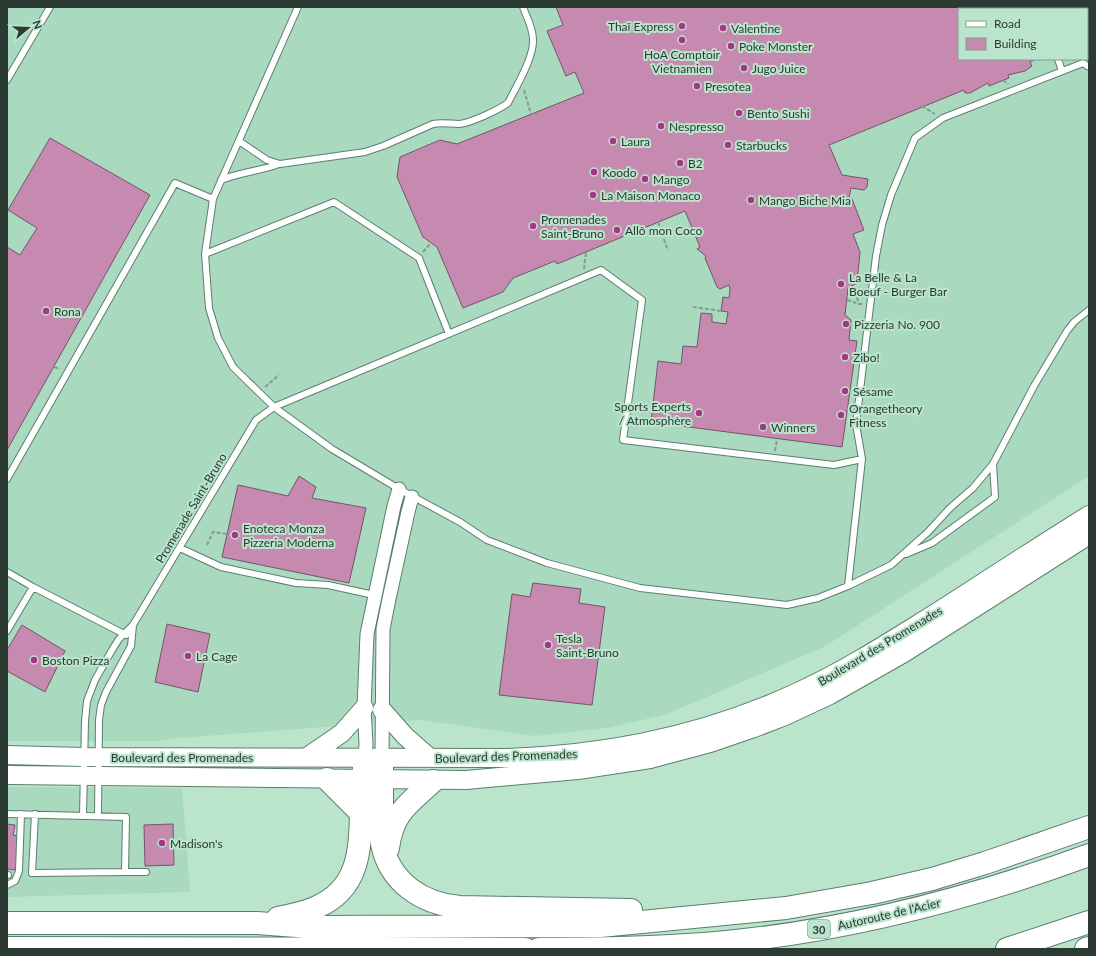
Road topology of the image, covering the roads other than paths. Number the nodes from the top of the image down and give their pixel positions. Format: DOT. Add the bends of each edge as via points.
graph roads {
  1 [pos="50,7"];
  2 [pos="298,7"];
  3 [pos="523,7"];
  4 [pos="1058,60"];
  5 [pos="1089,67"];
  6 [pos="1062,71"];
  7 [pos="7,80"];
  8 [pos="239,140"];
  9 [pos="280,164"];
  10 [pos="222,180"];
  11 [pos="213,199"];
  12 [pos="205,254"];
  13 [pos="1089,310"];
  14 [pos="449,334"];
  15 [pos="274,407"];
  16 [pos="862,459"];
  17 [pos="993,464"];
  18 [pos="7,479"];
  19 [pos="399,489"];
  20 [pos="412,497"];
  21 [pos="1089,515"];
  22 [pos="1089,534"];
  23 [pos="180,548"];
  24 [pos="1089,550"];
  25 [pos="900,556"];
  26 [pos="1045,563"];
  27 [pos="7,572"];
  28 [pos="848,586"];
  29 [pos="33,587"];
  30 [pos="374,595"];
  31 [pos="133,626"];
  32 [pos="7,631"];
  33 [pos="124,634"];
  34 [pos="131,638"];
  35 [pos="364,708"];
  36 [pos="382,710"];
  37 [pos="7,755"];
  38 [pos="92,757"];
  39 [pos="307,758"];
  40 [pos="373,758"];
  41 [pos="430,758"];
  42 [pos="7,775"];
  43 [pos="92,776"];
  44 [pos="327,779"];
  45 [pos="372,780"];
  46 [pos="433,780"];
  47 [pos="361,813"];
  48 [pos="7,814"];
  49 [pos="22,814"];
  50 [pos="35,814"];
  51 [pos="83,816"];
  52 [pos="98,816"];
  53 [pos="1089,827"];
  54 [pos="1089,855"];
  55 [pos="388,863"];
  56 [pos="125,872"];
  57 [pos="146,872"];
  58 [pos="7,885"];
  59 [pos="764,910"];
  60 [pos="1089,922"];
  61 [pos="7,923"];
  62 [pos="257,923"];
  63 [pos="7,948"];
  64 [pos="1089,948"];
  65 [pos="525,949"];
  66 [pos="539,949"];
  67 [pos="1007,949"];
  68 [pos="1086,949"];
  1 -- 7 [label="lane"];
  2 -- 8 [label="lane"];
  3 -- 9 [label="lane" via="531,28 532,51 508,103 459,124 433,124 365,152"];
  4 -- 6 [label="lane"];
  5 -- 6 [label="lane" via="1083,63"];
  6 -- 16 [label="lane" via="943,118 915,138 891,195 876,256 856,424"];
  8 -- 9 [label="lane" via="267,160"];
  8 -- 10 [label="lane"];
  9 -- 10 [label="lane"];
  10 -- 11 [label="lane"];
  11 -- 12 [label="lane"];
  11 -- 18 [label="lane" via="175,183"];
  12 -- 14 [label="lane" via="334,202 418,258"];
  12 -- 15 [label="lane" via="208,308 218,338 233,367"];
  13 -- 17 [label="lane" via="1067,331 1037,380"];
  14 -- 15 [label="lane, Promenade Saint-Bruno"];
  14 -- 16 [label="lane, Promenade Saint-Bruno" via="601,270 642,300 623,440 834,465"];
  15 -- 19 [label="lane" via="332,449"];
  15 -- 23 [label="lane, Promenade Saint-Bruno" via="256,420"];
  16 -- 28 [label="lane"];
  17 -- 25 [label="lane" via="973,488"];
  17 -- 25 [label="lane" via="995,497 932,544"];
  19 -- 20 [label="lane"];
  19 -- 30 [label="street"];
  20 -- 28 [label="lane" via="488,540 512,550 547,563 633,587 787,605 818,598"];
  20 -- 36 [label="street" via="384,622"];
  21 -- 41 [label="street, Boulevard des Promenades" via="867,656 802,691 743,715 684,734 603,750 538,757"];
  22 -- 26 [label="street, Boulevard des Promenades"];
  23 -- 30 [label="lane" via="221,567 296,583 328,585"];
  23 -- 31 [label="lane, Promenade Saint-Bruno"];
  24 -- 26 [label="street"];
  25 -- 28 [label="lane" via="891,566"];
  26 -- 46 [label="street, Boulevard des Promenades" via="860,679 811,705 754,728 683,751 616,765 466,780"];
  27 -- 29 [label="lane"];
  29 -- 32 [label="lane"];
  29 -- 33 [label="lane"];
  30 -- 35 [label="street" via="366,640"];
  31 -- 33 [label="lane, Promenade Saint-Bruno"];
  31 -- 34 [label="lane, Promenade Saint-Bruno"];
  33 -- 34 [label="lane"];
  33 -- 38 [label="lane, Promenade Saint-Bruno" via="105,662 90,693 85,714"];
  34 -- 38 [label="lane, Promenade Saint-Bruno" via="130,648 101,705"];
  35 -- 39 [label="street" via="342,733"];
  35 -- 40 [label="street" via="366,744"];
  36 -- 40 [label="street"];
  36 -- 41 [label="street" via="405,736"];
  37 -- 38 [label="street, Boulevard des Promenades"];
  38 -- 39 [label="street, Boulevard des Promenades"];
  38 -- 43 [label="lane, Promenade Saint-Bruno"];
  38 -- 43 [label="lane, Promenade Saint-Bruno"];
  39 -- 40 [label="street, Boulevard des Promenades"];
  40 -- 41 [label="street, Boulevard des Promenades"];
  40 -- 45 [label="highway"];
  42 -- 43 [label="street, Boulevard des Promenades"];
  43 -- 44 [label="street, Boulevard des Promenades"];
  43 -- 51 [label="lane"];
  43 -- 52 [label="lane"];
  44 -- 45 [label="street, Boulevard des Promenades"];
  44 -- 47 [label="highway"];
  45 -- 46 [label="street, Boulevard des Promenades"];
  45 -- 47 [label="highway"];
  45 -- 55 [label="highway"];
  46 -- 55 [label="highway" via="407,804 395,821 388,847"];
  47 -- 62 [label="highway" via="358,858 350,878 341,890 310,910"];
  48 -- 49 [label="lane"];
  49 -- 50 [label="lane"];
  49 -- 58 [label="lane" via="19,871 15,881"];
  50 -- 51 [label="lane"];
  50 -- 56 [label="lane" via="32,873"];
  51 -- 52 [label="lane"];
  52 -- 56 [label="lane" via="126,817"];
  53 -- 59 [label="highway" via="1004,857 925,880 814,904"];
  54 -- 66 [label="highway, Autoroute de l'Acier / 30" via="953,900 832,927 711,944 618,949"];
  55 -- 59 [label="highway" via="399,879 415,893 445,906 504,909"];
  56 -- 57 [label="lane"];
  59 -- 62 [label="highway" via="600,926 310,927"];
  60 -- 67 [label="highway"];
  61 -- 62 [label="highway"];
  63 -- 65 [label="highway"];
  64 -- 68 [label="highway"];
}
